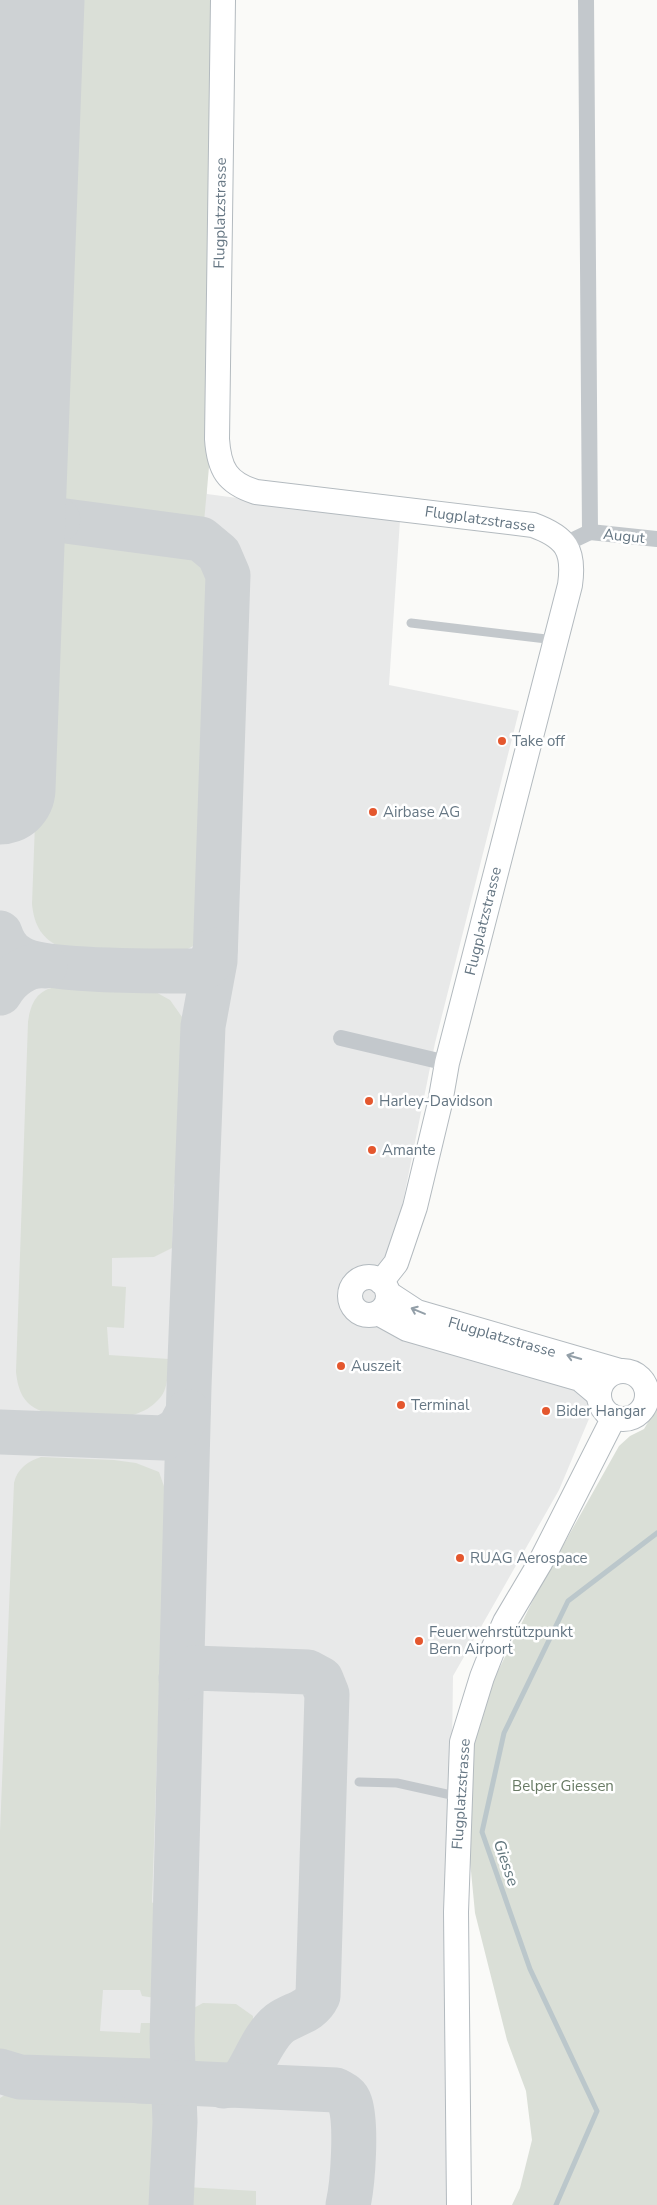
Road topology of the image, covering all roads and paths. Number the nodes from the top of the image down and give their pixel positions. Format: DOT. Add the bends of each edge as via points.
graph roads {
  1 [pos="223,0"];
  2 [pos="586,0"];
  3 [pos="590,532"];
  4 [pos="657,540"];
  5 [pos="565,544"];
  6 [pos="411,623"];
  7 [pos="555,640"];
  8 [pos="341,1038"];
  9 [pos="447,1063"];
  10 [pos="382,1296"];
  11 [pos="620,1371"];
  12 [pos="599,1395"];
  13 [pos="614,1417"];
  14 [pos="359,1782"];
  15 [pos="460,1797"];
  16 [pos="459,2205"];
  1 -- 5 [label="street, Flugplatzstrasse" via="217,439 221,467 232,481 256,492 520,522 555,534"];
  2 -- 3 [label="street"];
  3 -- 4 [label="street, Augut"];
  3 -- 5 [label="street"];
  5 -- 7 [label="street, Flugplatzstrasse" via="572,572"];
  6 -- 7 [label="lane"];
  7 -- 9 [label="street, Flugplatzstrasse"];
  8 -- 9 [label="street"];
  9 -- 10 [label="street, Flugplatzstrasse" via="415,1206"];
  11 -- 10 [label="street, Flugplatzstrasse, one-way" via="417,1312"];
  10 -- 12 [label="street, Flugplatzstrasse" via="408,1329 580,1379"];
  11 -- 12 [label="street" via="605,1379"];
  11 -- 13 [label="street" via="630,1371 640,1378 648,1395 647,1403 638,1415 624,1420"];
  12 -- 13 [label="street" via="604,1410"];
  13 -- 15 [label="street, Flugplatzstrasse" via="493,1649 462,1742"];
  14 -- 15 [label="lane" via="397,1783"];
  15 -- 16 [label="street, Flugplatzstrasse" via="456,1912"];
}
